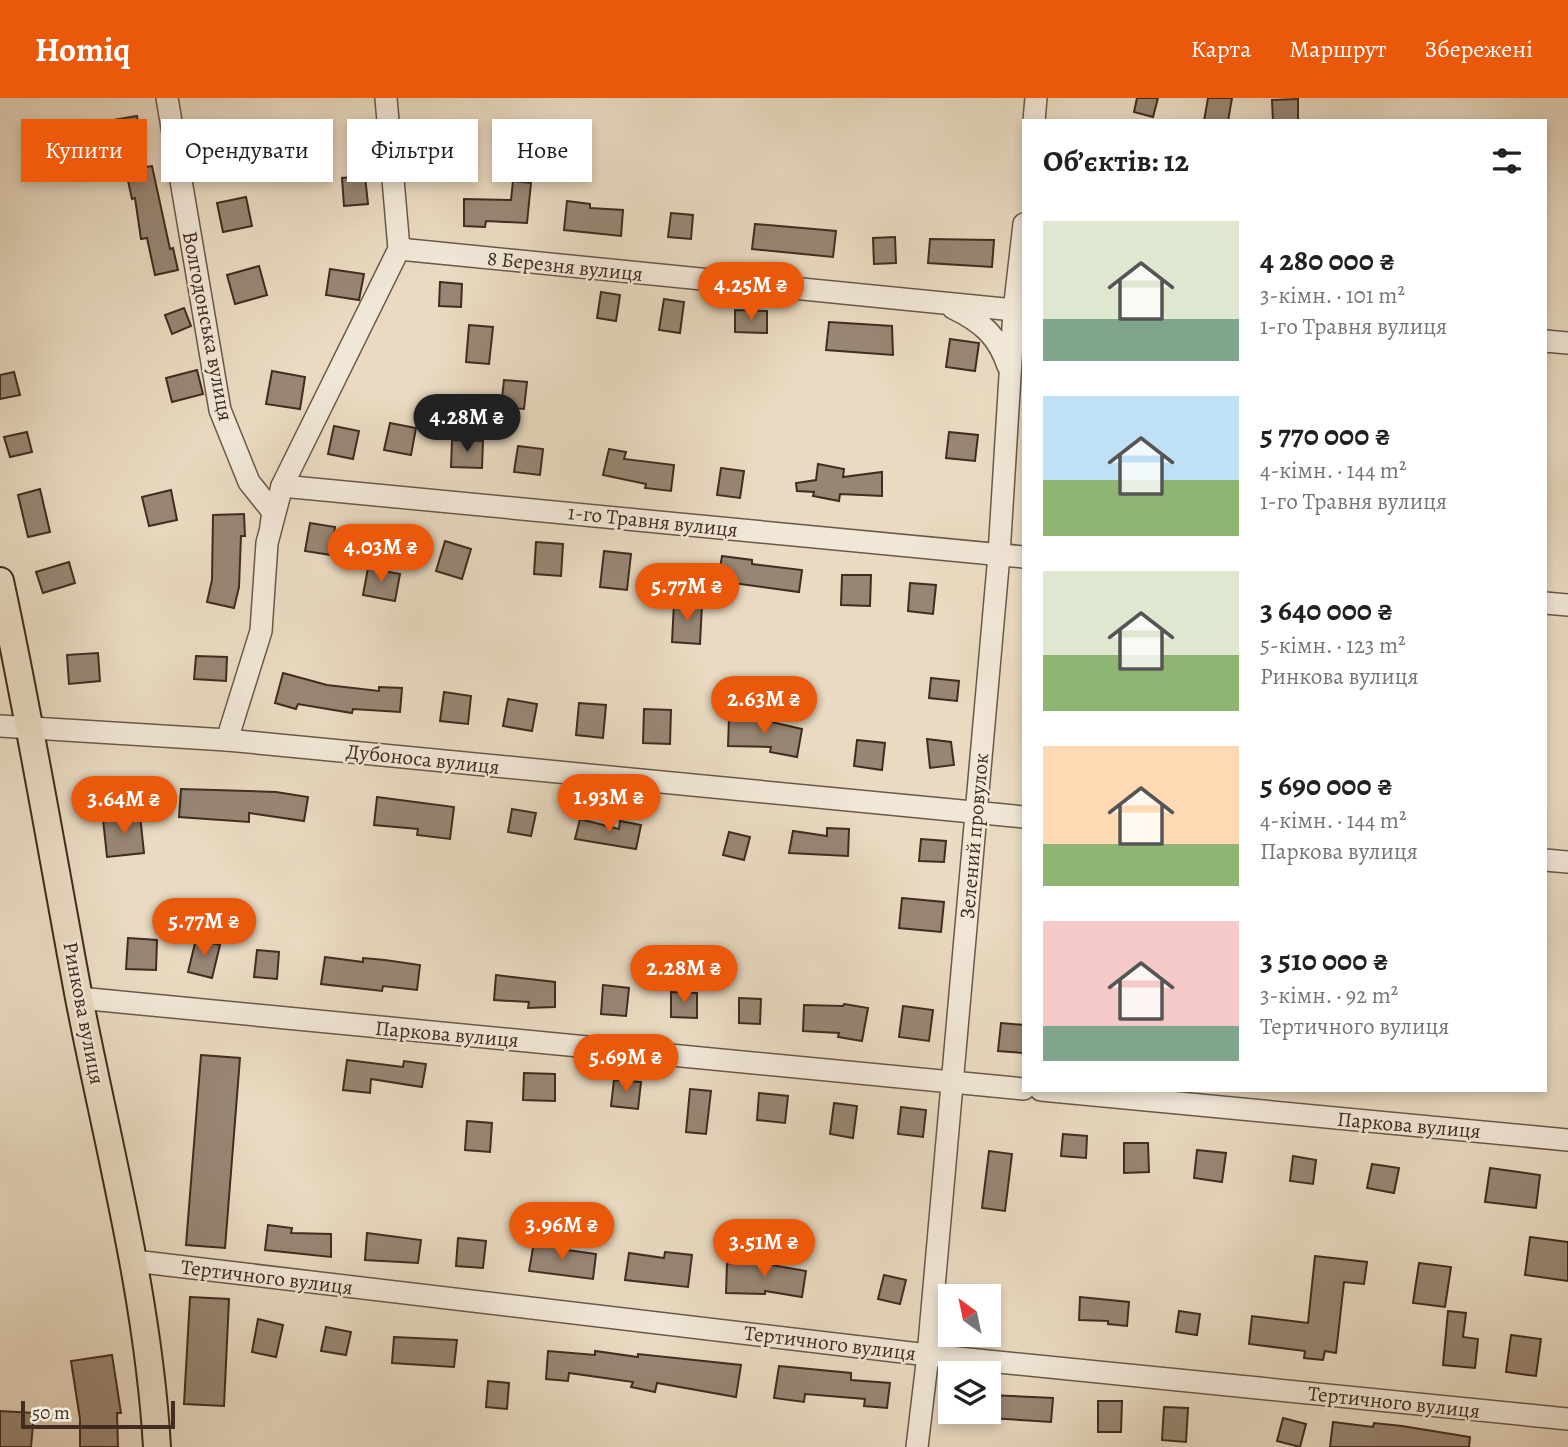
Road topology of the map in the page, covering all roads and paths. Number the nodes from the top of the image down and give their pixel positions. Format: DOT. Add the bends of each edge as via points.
graph roads {
  1 [pos="167,98"];
  2 [pos="386,98"];
  3 [pos="1036,98"];
  4 [pos="1034,119"];
  5 [pos="399,249"];
  6 [pos="1022,270"];
  7 [pos="945,303"];
  8 [pos="1019,311"];
  9 [pos="1547,341"];
  10 [pos="1568,343"];
  11 [pos="1010,373"];
  12 [pos="282,486"];
  13 [pos="268,543"];
  14 [pos="999,555"];
  15 [pos="1022,557"];
  16 [pos="0,581"];
  17 [pos="1547,603"];
  18 [pos="1568,605"];
  19 [pos="0,726"];
  20 [pos="32,727"];
  21 [pos="227,740"];
  22 [pos="977,813"];
  23 [pos="1022,817"];
  24 [pos="1547,860"];
  25 [pos="1568,862"];
  26 [pos="79,998"];
  27 [pos="951,1082"];
  28 [pos="1022,1088"];
  29 [pos="1062,1092"];
  30 [pos="1568,1140"];
  31 [pos="134,1261"];
  32 [pos="928,1355"];
  33 [pos="1568,1419"];
  34 [pos="157,1447"];
  35 [pos="917,1447"];
  1 -- 13 [label="street, Волгодонська вулиця" via="220,410 249,482 273,512"];
  2 -- 5 [label="street"];
  3 -- 4 [label="street"];
  5 -- 7 [label="street, 8 Березня вулиця"];
  5 -- 12 [label="street"];
  6 -- 8 [label="street, Зелений провулок"];
  7 -- 8 [label="street, 8 Березня вулиця"];
  7 -- 11 [label="street" via="991,332 1001,345"];
  8 -- 11 [label="street, Зелений провулок"];
  9 -- 10 [label="street"];
  11 -- 14 [label="street, Зелений провулок"];
  12 -- 13 [label="street"];
  12 -- 14 [label="street, 1-го Травня вулиця"];
  13 -- 21 [label="street" via="261,631"];
  14 -- 15 [label="street, 1-го Травня вулиця"];
  14 -- 22 [label="street, Зелений провулок"];
  16 -- 20 [label="main road, Ринкова вулиця"];
  17 -- 18 [label="street"];
  19 -- 20 [label="street, Дубоноса вулиця"];
  20 -- 21 [label="street, Дубоноса вулиця"];
  20 -- 26 [label="main road, Ринкова вулиця"];
  21 -- 22 [label="street, Дубоноса вулиця"];
  22 -- 23 [label="street, Дубоноса вулиця"];
  22 -- 27 [label="street, Зелений провулок"];
  24 -- 25 [label="street"];
  26 -- 27 [label="street, Паркова вулиця"];
  26 -- 31 [label="main road, Ринкова вулиця"];
  27 -- 28 [label="street, Паркова вулиця"];
  27 -- 32 [label="street, Зелений провулок"];
  29 -- 30 [label="street, Паркова вулиця"];
  31 -- 32 [label="street, Тертичного вулиця"];
  31 -- 34 [label="main road, Ринкова вулиця" via="154,1394"];
  32 -- 33 [label="street, Тертичного вулиця"];
  32 -- 35 [label="street, Зелений провулок"];
}
